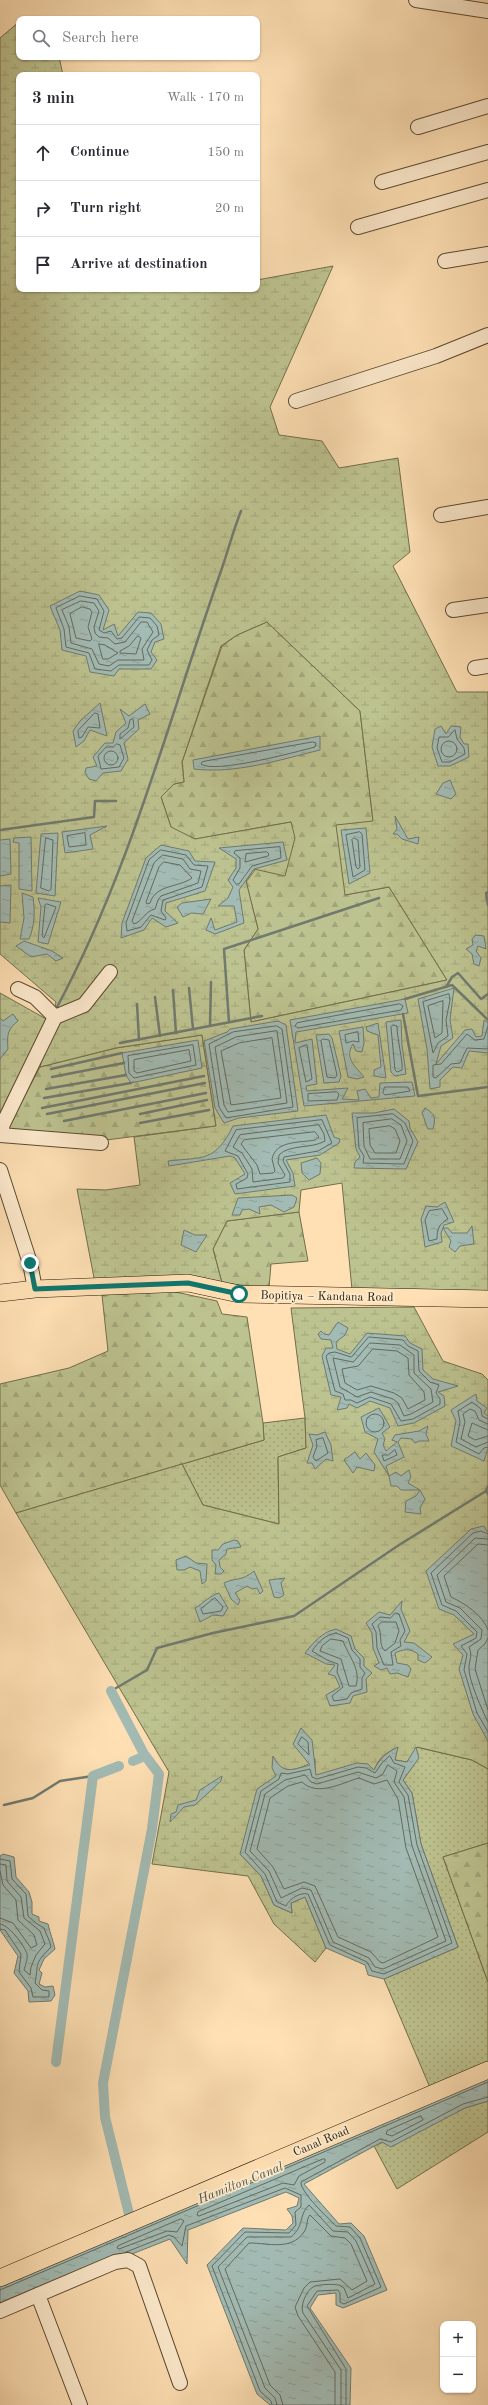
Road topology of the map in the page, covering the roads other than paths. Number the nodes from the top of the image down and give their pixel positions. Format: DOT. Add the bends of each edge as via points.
graph roads {
  1 [pos="416,0"];
  2 [pos="488,11"];
  3 [pos="488,106"];
  4 [pos="418,128"];
  5 [pos="488,152"];
  6 [pos="382,182"];
  7 [pos="488,190"];
  8 [pos="358,227"];
  9 [pos="488,254"];
  10 [pos="445,261"];
  11 [pos="488,335"];
  12 [pos="296,401"];
  13 [pos="488,507"];
  14 [pos="441,515"];
  15 [pos="488,605"];
  16 [pos="453,610"];
  17 [pos="110,972"];
  18 [pos="18,989"];
  19 [pos="55,1017"];
  20 [pos="0,1135"];
  21 [pos="101,1143"];
  22 [pos="0,1170"];
  23 [pos="35,1289"];
  24 [pos="0,1293"];
  25 [pos="488,1299"];
  26 [pos="488,2070"];
  27 [pos="0,2278"];
  28 [pos="38,2295"];
  29 [pos="0,2311"];
  30 [pos="180,2383"];
  31 [pos="80,2405"];
  1 -- 2 [label="street"];
  3 -- 4 [label="street"];
  5 -- 6 [label="street"];
  7 -- 8 [label="street"];
  9 -- 10 [label="street"];
  11 -- 12 [label="street" via="436,356"];
  13 -- 14 [label="street"];
  15 -- 16 [label="street"];
  17 -- 19 [label="street" via="84,1005"];
  18 -- 19 [label="street" via="35,997"];
  19 -- 20 [label="street"];
  20 -- 21 [label="street"];
  22 -- 23 [label="street" via="30,1263"];
  23 -- 24 [label="main road, Bopitiya – Kandana Road"];
  23 -- 25 [label="main road, Bopitiya – Kandana Road" via="188,1283 239,1294"];
  26 -- 27 [label="main road, Canal Road"];
  28 -- 29 [label="street"];
  28 -- 30 [label="street" via="115,2262 128,2260 139,2266"];
  28 -- 31 [label="street"];
}
